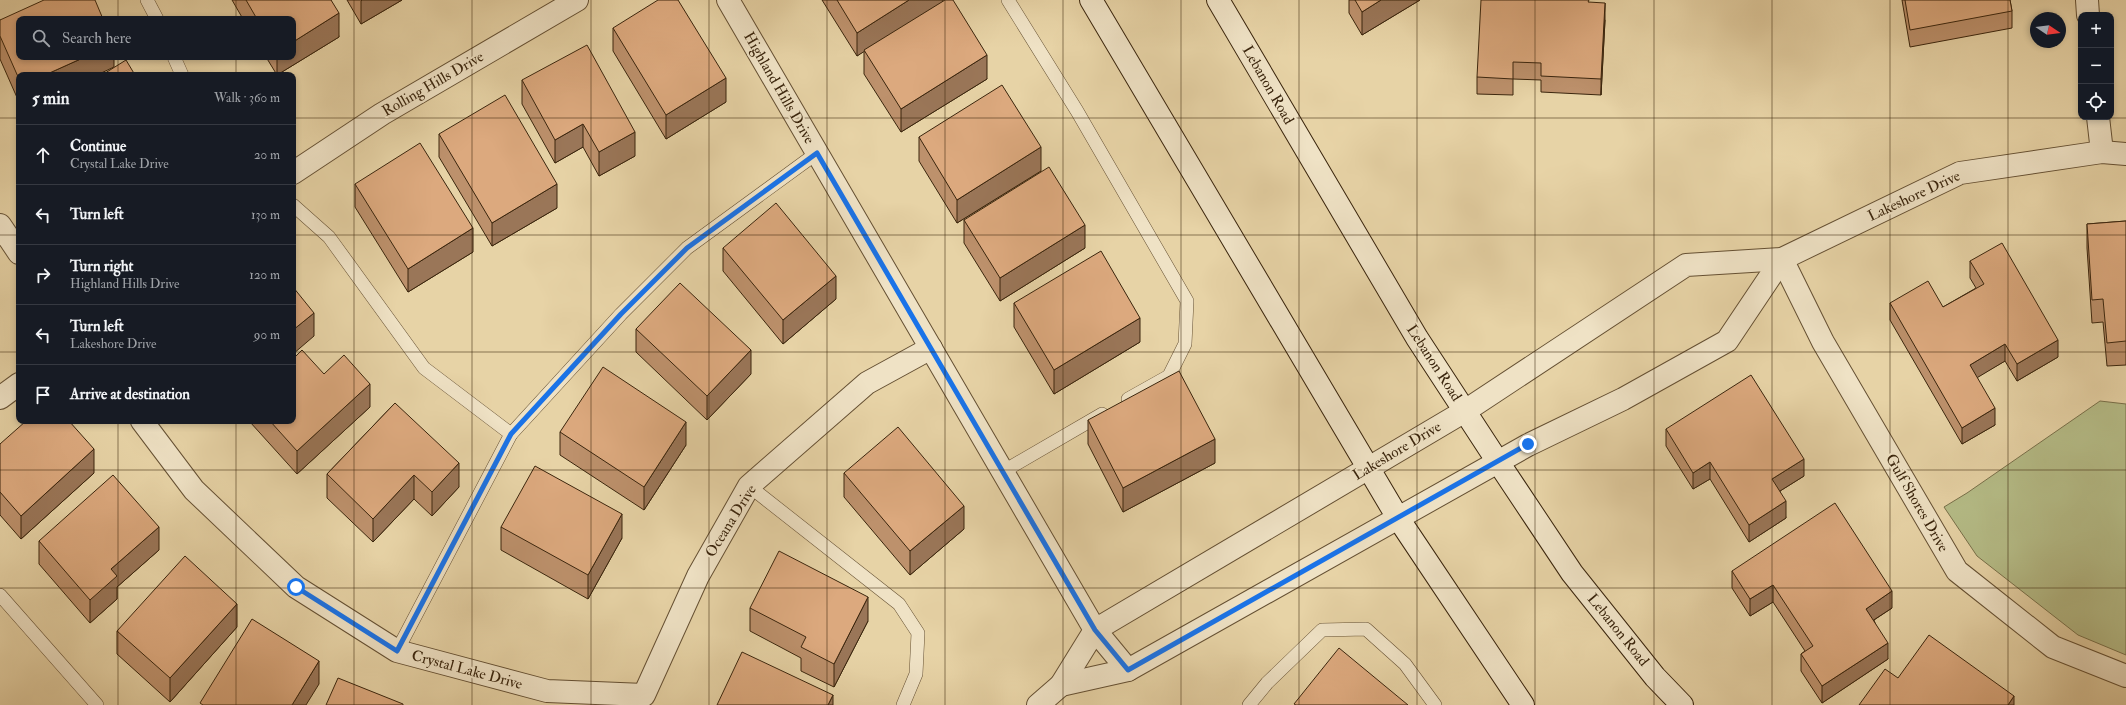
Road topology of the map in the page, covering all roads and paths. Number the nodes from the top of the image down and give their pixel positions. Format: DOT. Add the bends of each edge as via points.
graph roads {
  1 [pos="147,0"];
  2 [pos="577,0"];
  3 [pos="728,0"];
  4 [pos="1008,0"];
  5 [pos="1091,0"];
  6 [pos="1218,0"];
  7 [pos="2087,0"];
  8 [pos="2088,12"];
  9 [pos="155,16"];
  10 [pos="175,60"];
  11 [pos="181,72"];
  12 [pos="2098,120"];
  13 [pos="2102,152"];
  14 [pos="817,153"];
  15 [pos="2126,154"];
  16 [pos="296,171"];
  17 [pos="296,208"];
  18 [pos="0,225"];
  19 [pos="16,249"];
  20 [pos="1782,259"];
  21 [pos="931,348"];
  22 [pos="16,386"];
  23 [pos="0,398"];
  24 [pos="1465,410"];
  25 [pos="144,424"];
  26 [pos="511,434"];
  27 [pos="1498,462"];
  28 [pos="1368,468"];
  29 [pos="1004,471"];
  30 [pos="749,486"];
  31 [pos="1398,518"];
  32 [pos="0,595"];
  33 [pos="1095,630"];
  34 [pos="397,651"];
  35 [pos="1128,670"];
  36 [pos="2126,676"];
  37 [pos="1061,685"];
  38 [pos="644,695"];
  39 [pos="97,705"];
  40 [pos="903,705"];
  41 [pos="1038,705"];
  42 [pos="1249,705"];
  43 [pos="1435,705"];
  44 [pos="1523,705"];
  45 [pos="1682,705"];
  1 -- 9 [label="lane"];
  2 -- 16 [label="street, Rolling Hills Drive" via="382,114"];
  3 -- 14 [label="street, Highland Hills Drive"];
  4 -- 29 [label="lane" via="1077,112 1187,301 1185,344 1169,376"];
  5 -- 28 [label="street"];
  6 -- 24 [label="street, Lebanon Road" via="1417,338"];
  7 -- 8 [label="street"];
  10 -- 11 [label="lane"];
  12 -- 13 [label="street"];
  13 -- 15 [label="street, Lakeshore Drive"];
  13 -- 20 [label="street, Lakeshore Drive" via="1960,173"];
  14 -- 21 [label="street, Highland Hills Drive"];
  14 -- 26 [label="lane" via="687,248 621,314"];
  17 -- 26 [label="lane" via="329,237 424,368"];
  18 -- 19 [label="street"];
  20 -- 24 [label="street, Lakeshore Drive" via="1686,265"];
  20 -- 27 [label="street, Lakeshore Drive" via="1727,341 1623,399 1541,438"];
  20 -- 36 [label="street, Gulf Shores Drive" via="1822,342 1957,572 2054,647"];
  21 -- 29 [label="street, Highland Hills Drive"];
  21 -- 30 [label="street, Oceana Drive" via="867,383"];
  22 -- 23 [label="street"];
  24 -- 27 [label="street, Lebanon Road"];
  24 -- 28 [label="street, Lakeshore Drive"];
  25 -- 34 [label="street, Crystal Lake Drive" via="194,490 296,587"];
  26 -- 34 [label="lane"];
  27 -- 31 [label="street, Lakeshore Drive"];
  27 -- 45 [label="street, Lebanon Road" via="1572,573 1655,677"];
  28 -- 31 [label="street"];
  28 -- 33 [label="street, Lakeshore Drive"];
  29 -- 33 [label="street, Highland Hills Drive"];
  30 -- 38 [label="street, Oceana Drive" via="698,576"];
  30 -- 40 [label="lane" via="899,604 918,633 916,674"];
  31 -- 35 [label="street, Lakeshore Drive"];
  31 -- 44 [label="street"];
  32 -- 39 [label="lane"];
  33 -- 35 [label="street, Highland Hills Drive"];
  33 -- 37 [label="street, Lakeshore Drive"];
  34 -- 38 [label="street, Crystal Lake Drive" via="547,691"];
  35 -- 37 [label="street, Lakeshore Drive"];
  37 -- 41 [label="street, Lakeshore Drive"];
  42 -- 43 [label="lane" via="1267,683 1322,630 1366,629 1405,664"];
}
